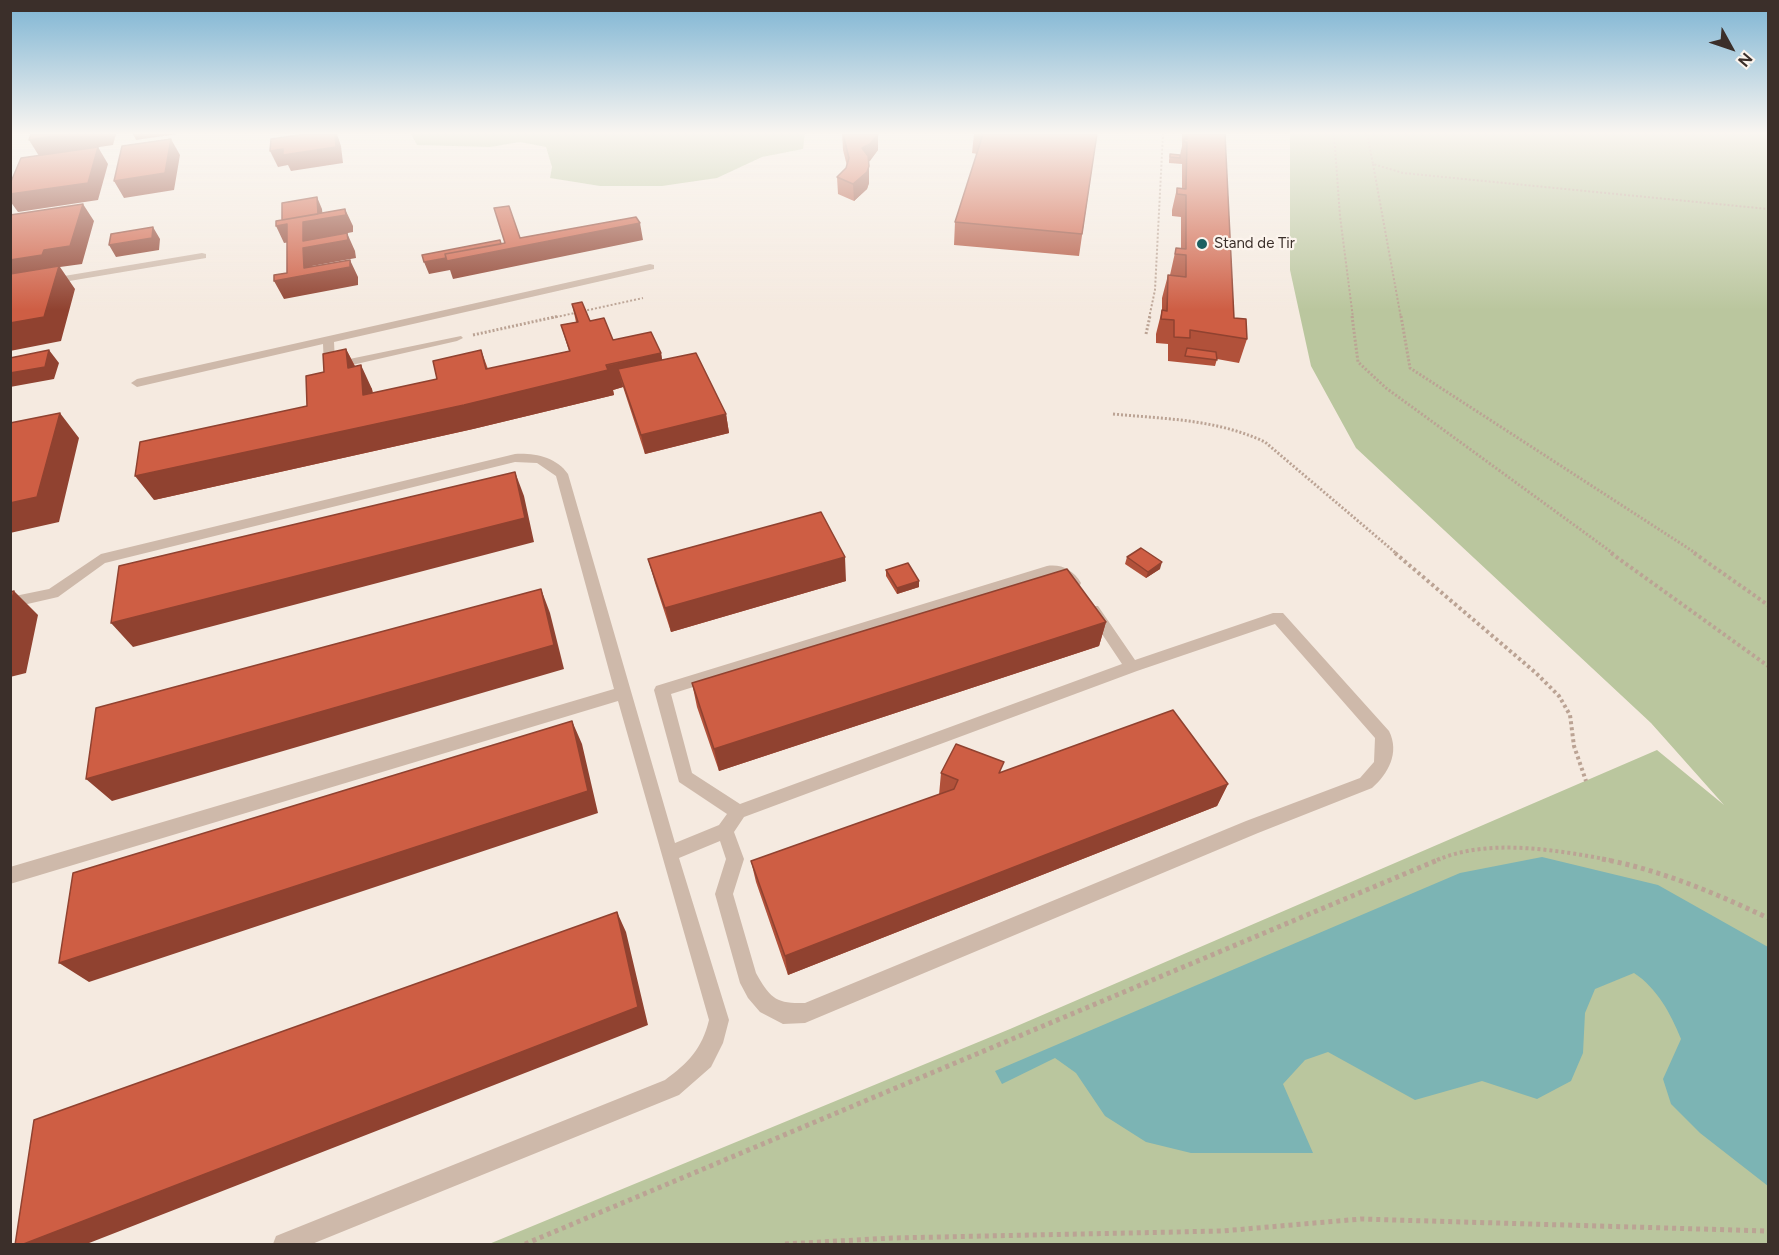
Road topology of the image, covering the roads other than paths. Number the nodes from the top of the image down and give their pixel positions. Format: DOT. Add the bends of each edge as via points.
graph roads {
  1 [pos="202,256"];
  2 [pos="650,267"];
  3 [pos="10,288"];
  4 [pos="457,338"];
  5 [pos="328,340"];
  6 [pos="137,383"];
  7 [pos="10,603"];
  8 [pos="1132,668"];
  9 [pos="624,693"];
  10 [pos="738,812"];
  11 [pos="724,831"];
  12 [pos="670,853"];
  13 [pos="10,876"];
  14 [pos="284,1245"];
  1 -- 3 [label="lane"];
  2 -- 5 [label="lane"];
  4 -- 5 [label="lane" via="330,367"];
  5 -- 6 [label="lane"];
  7 -- 9 [label="lane" via="52,592 100,559 515,458 540,459 562,474"];
  8 -- 10 [label="lane"];
  8 -- 10 [label="lane" via="1073,581 1060,571 1051,570 662,690 685,777"];
  8 -- 11 [label="lane" via="1278,616 1383,736 1386,756 1379,771 1366,783 805,1013 783,1014 767,1005 747,976 724,894 735,859"];
  9 -- 12 [label="lane"];
  9 -- 13 [label="lane"];
  10 -- 11 [label="lane"];
  11 -- 12 [label="lane"];
  12 -- 14 [label="lane" via="719,1020 715,1041 700,1067 672,1088"];
}
